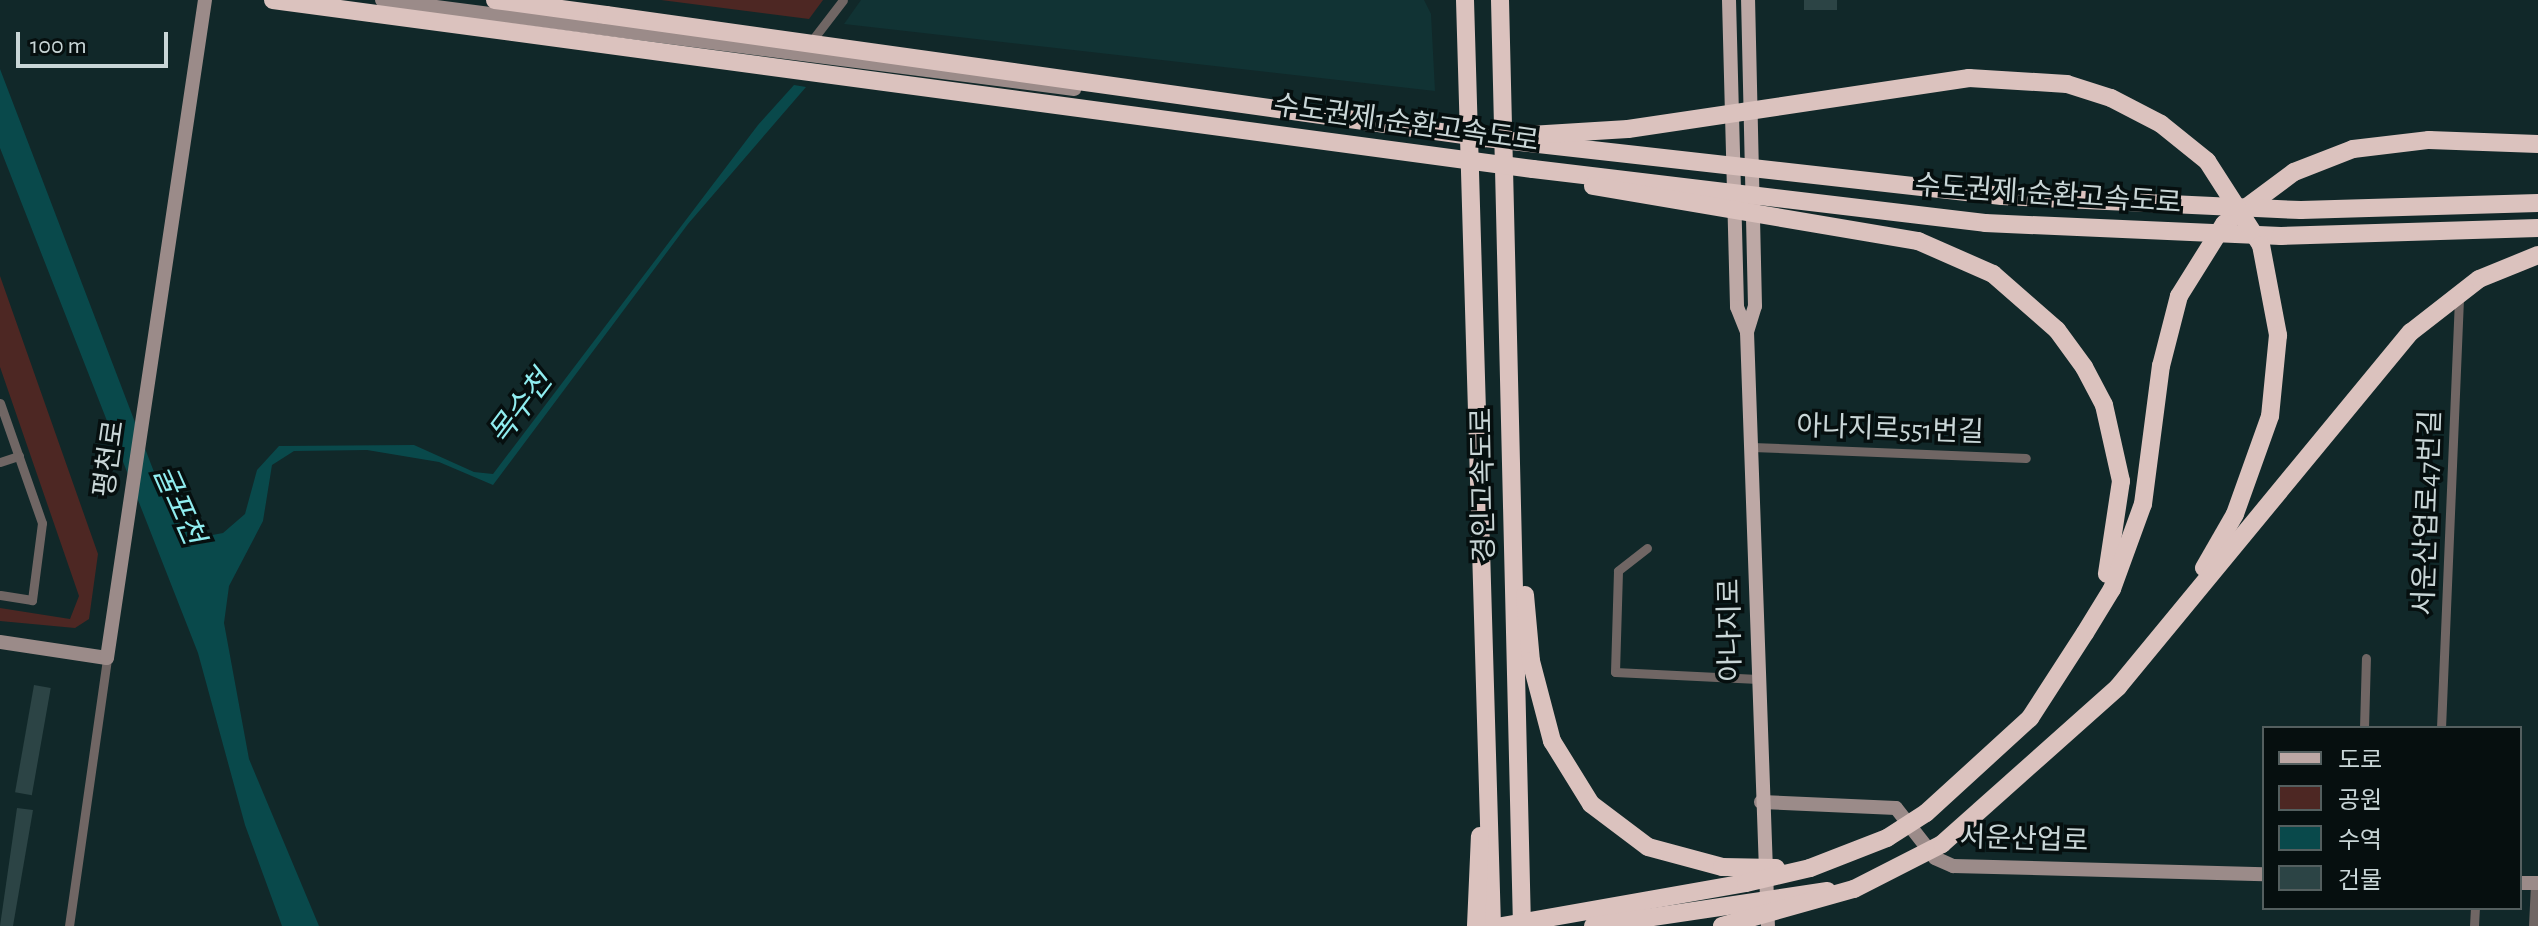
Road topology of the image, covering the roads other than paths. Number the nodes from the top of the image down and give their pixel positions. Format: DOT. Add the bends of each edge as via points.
graph roads {
  1 [pos="205,0"];
  2 [pos="273,0"];
  3 [pos="382,0"];
  4 [pos="843,0"];
  5 [pos="1451,0"];
  6 [pos="1465,0"];
  7 [pos="1500,0"];
  8 [pos="1512,0"];
  9 [pos="1729,0"];
  10 [pos="1748,0"];
  11 [pos="494,5"];
  12 [pos="1501,43"];
  13 [pos="1466,44"];
  14 [pos="800,55"];
  15 [pos="1074,89"];
  16 [pos="1485,138"];
  17 [pos="2538,144"];
  18 [pos="1533,169"];
  19 [pos="2538,203"];
  20 [pos="2538,228"];
  21 [pos="2538,255"];
  22 [pos="2459,301"];
  23 [pos="1747,332"];
  24 [pos="0,403"];
  25 [pos="1752,447"];
  26 [pos="19,456"];
  27 [pos="2026,458"];
  28 [pos="0,462"];
  29 [pos="1513,533"];
  30 [pos="1647,548"];
  31 [pos="0,595"];
  32 [pos="2085,633"];
  33 [pos="0,642"];
  34 [pos="107,658"];
  35 [pos="2366,658"];
  36 [pos="1758,679"];
  37 [pos="2118,687"];
  38 [pos="2364,726"];
  39 [pos="2441,726"];
  40 [pos="1487,757"];
  41 [pos="1761,802"];
  42 [pos="1810,868"];
  43 [pos="2262,874"];
  44 [pos="2531,883"];
  45 [pos="1854,889"];
  46 [pos="69,926"];
  47 [pos="1476,926"];
  48 [pos="1492,926"];
  49 [pos="1502,926"];
  50 [pos="1522,926"];
  51 [pos="1593,926"];
  52 [pos="1722,926"];
  53 [pos="1768,926"];
  54 [pos="2533,926"];
  1 -- 34 [label="street, 평천로"];
  2 -- 18 [label="highway, 수도권제1순환고속도로, bridge"];
  3 -- 11 [label="street"];
  4 -- 14 [label="street"];
  5 -- 13 [label="highway, 경인고속도로"];
  6 -- 13 [label="highway, 경인고속도로"];
  7 -- 12 [label="highway, 경인고속도로"];
  8 -- 12 [label="highway, 경인고속도로"];
  9 -- 23 [label="main road, 아나지로" via="1737,307"];
  10 -- 23 [label="main road, 아나지로" via="1755,306"];
  11 -- 14 [label="street"];
  11 -- 16 [label="highway, 수도권제1순환고속도로, bridge"];
  12 -- 29 [label="highway, 경인고속도로"];
  13 -- 40 [label="highway, 경인고속도로"];
  14 -- 15 [label="street"];
  16 -- 19 [label="highway, 수도권제1순환고속도로, bridge" via="2002,196 2301,210"];
  16 -- 37 [label="highway, bridge" via="1628,129 1969,78 2017,78 2111,98 2161,124 2207,161 2261,245 2273,288 2277,378 2235,514"];
  17 -- 32 [label="highway" via="2390,141 2294,172 2224,224 2179,296 2169,330 2143,504 2112,589"];
  18 -- 20 [label="highway, 수도권제1순환고속도로, bridge" via="1985,223 2120,231 2281,236"];
  18 -- 32 [label="highway, bridge" via="1617,192 1879,230 1962,258 2025,299 2084,367 2115,441 2120,525"];
  21 -- 37 [label="highway" via="2479,279 2411,332"];
  22 -- 39 [label="street, 서운산업로47번길"];
  23 -- 25 [label="main road, 아나지로"];
  24 -- 26 [label="street"];
  25 -- 27 [label="street, 아나지로551번길"];
  25 -- 36 [label="main road, 아나지로"];
  26 -- 28 [label="street"];
  26 -- 31 [label="street" via="42,523 32,600"];
  29 -- 42 [label="highway, bridge" via="1531,661 1552,741 1591,804 1648,847 1722,867"];
  29 -- 50 [label="highway, 경인고속도로"];
  30 -- 36 [label="street" via="1618,571 1615,672"];
  32 -- 42 [label="highway, bridge" via="2030,718 1945,797 1887,838"];
  33 -- 34 [label="street"];
  34 -- 46 [label="street, 평천로"];
  35 -- 38 [label="street"];
  36 -- 41 [label="main road, 아나지로"];
  37 -- 45 [label="highway, bridge" via="1942,844"];
  40 -- 47 [label="highway"];
  40 -- 48 [label="highway, 경인고속도로"];
  41 -- 43 [label="street, 서운산업로" via="1896,808 1935,858 1953,866"];
  41 -- 53 [label="main road, 아나지로"];
  42 -- 49 [label="highway, bridge"];
  44 -- 54 [label="street"];
  45 -- 51 [label="highway, bridge" via="1769,895"];
  45 -- 52 [label="highway, bridge"];
}
